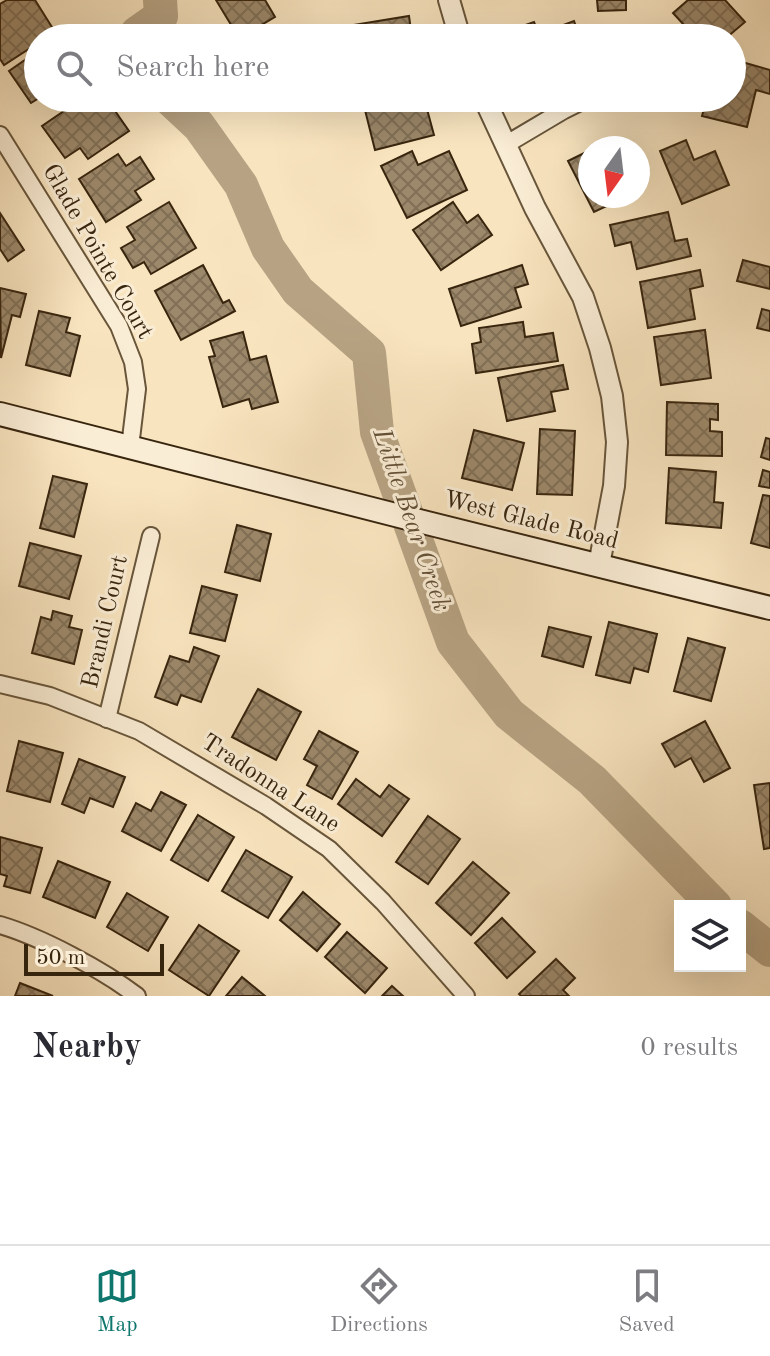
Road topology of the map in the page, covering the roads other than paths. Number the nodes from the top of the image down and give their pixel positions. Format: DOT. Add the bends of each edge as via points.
graph roads {
  1 [pos="449,0"];
  2 [pos="456,24"];
  3 [pos="490,112"];
  4 [pos="561,112"];
  5 [pos="0,135"];
  6 [pos="505,145"];
  7 [pos="0,414"];
  8 [pos="130,447"];
  9 [pos="151,536"];
  10 [pos="599,565"];
  11 [pos="770,608"];
  12 [pos="0,684"];
  13 [pos="107,719"];
  14 [pos="0,925"];
  15 [pos="137,996"];
  16 [pos="466,996"];
  1 -- 2 [label="street"];
  3 -- 6 [label="street"];
  4 -- 6 [label="street"];
  5 -- 8 [label="street, Glade Pointe Court" via="119,326 137,389"];
  6 -- 10 [label="street" via="583,297 612,396 614,486"];
  7 -- 8 [label="main road, West Glade Road"];
  8 -- 10 [label="main road, West Glade Road"];
  9 -- 13 [label="street, Brandi Court"];
  10 -- 11 [label="main road, West Glade Road"];
  12 -- 13 [label="street, Tradonna Lane" via="50,696"];
  13 -- 16 [label="street, Tradonna Lane" via="152,738 329,849"];
  14 -- 15 [label="street" via="68,955"];
}
